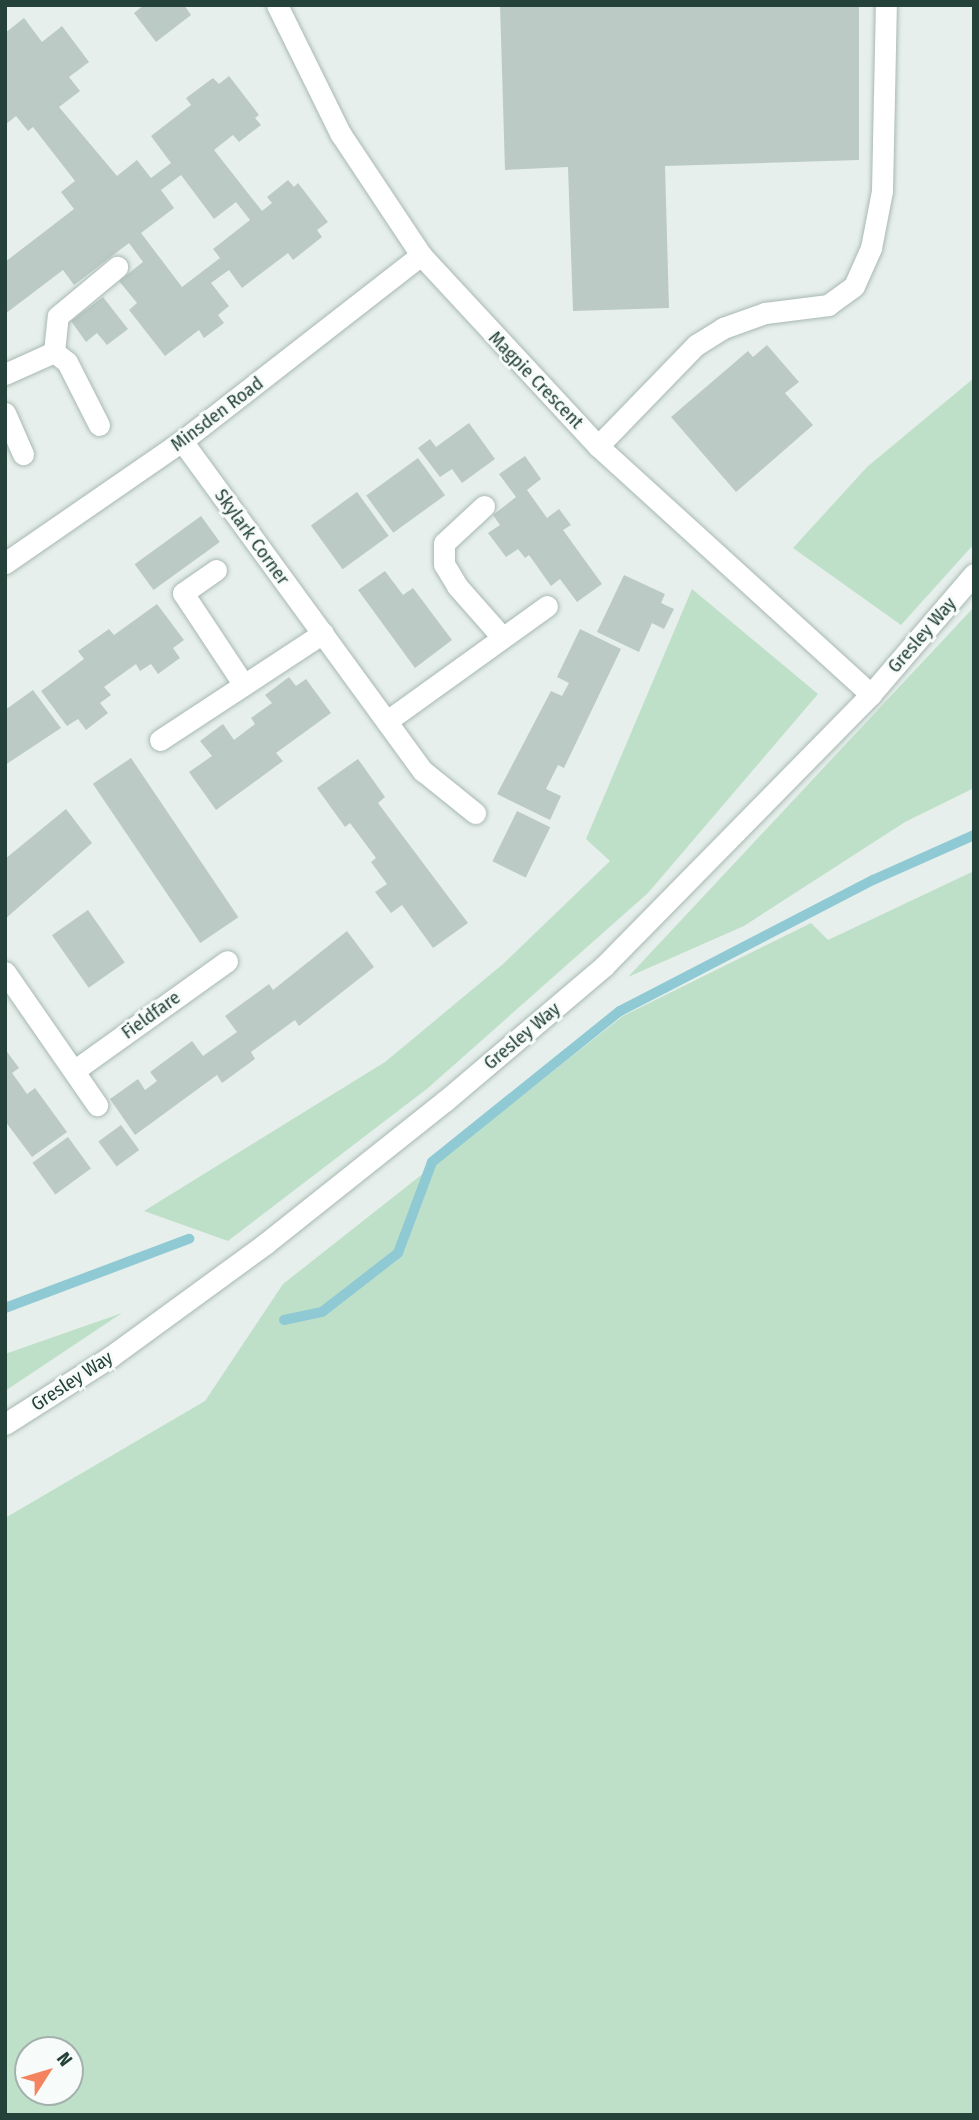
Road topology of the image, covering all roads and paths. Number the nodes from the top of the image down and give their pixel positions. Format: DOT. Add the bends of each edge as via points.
graph roads {
  1 [pos="277,5"];
  2 [pos="886,5"];
  3 [pos="421,255"];
  4 [pos="117,267"];
  5 [pos="54,352"];
  6 [pos="5,374"];
  7 [pos="5,413"];
  8 [pos="99,425"];
  9 [pos="182,441"];
  10 [pos="598,446"];
  11 [pos="23,454"];
  12 [pos="484,506"];
  13 [pos="5,563"];
  14 [pos="216,570"];
  15 [pos="972,576"];
  16 [pos="547,606"];
  17 [pos="323,633"];
  18 [pos="502,637"];
  19 [pos="244,685"];
  20 [pos="871,694"];
  21 [pos="387,721"];
  22 [pos="160,740"];
  23 [pos="475,813"];
  24 [pos="227,961"];
  25 [pos="5,972"];
  26 [pos="75,1070"];
  27 [pos="97,1105"];
  28 [pos="5,1424"];
  1 -- 3 [label="street, Magpie Crescent" via="340,133"];
  2 -- 10 [label="street" via="882,191 871,248 854,286 828,305 765,313 723,328 670,369"];
  3 -- 9 [label="street, Minsden Road"];
  3 -- 10 [label="street, Magpie Crescent"];
  4 -- 5 [label="street" via="58,316"];
  5 -- 6 [label="street"];
  5 -- 8 [label="street" via="67,362"];
  7 -- 11 [label="street"];
  9 -- 13 [label="street, Minsden Road"];
  9 -- 17 [label="street, Skylark Corner"];
  10 -- 20 [label="street, Magpie Crescent"];
  12 -- 18 [label="street" via="444,543 444,564 457,586"];
  14 -- 19 [label="street" via="183,593"];
  15 -- 20 [label="street, Gresley Way"];
  16 -- 18 [label="street"];
  17 -- 19 [label="street"];
  17 -- 21 [label="street, Skylark Corner"];
  18 -- 21 [label="street"];
  19 -- 22 [label="street"];
  20 -- 28 [label="street, Gresley Way" via="604,966 456,1092 265,1244 110,1357"];
  21 -- 23 [label="street, Skylark Corner" via="424,771"];
  24 -- 26 [label="street, Fieldfare"];
  25 -- 26 [label="street"];
  26 -- 27 [label="street"];
}
